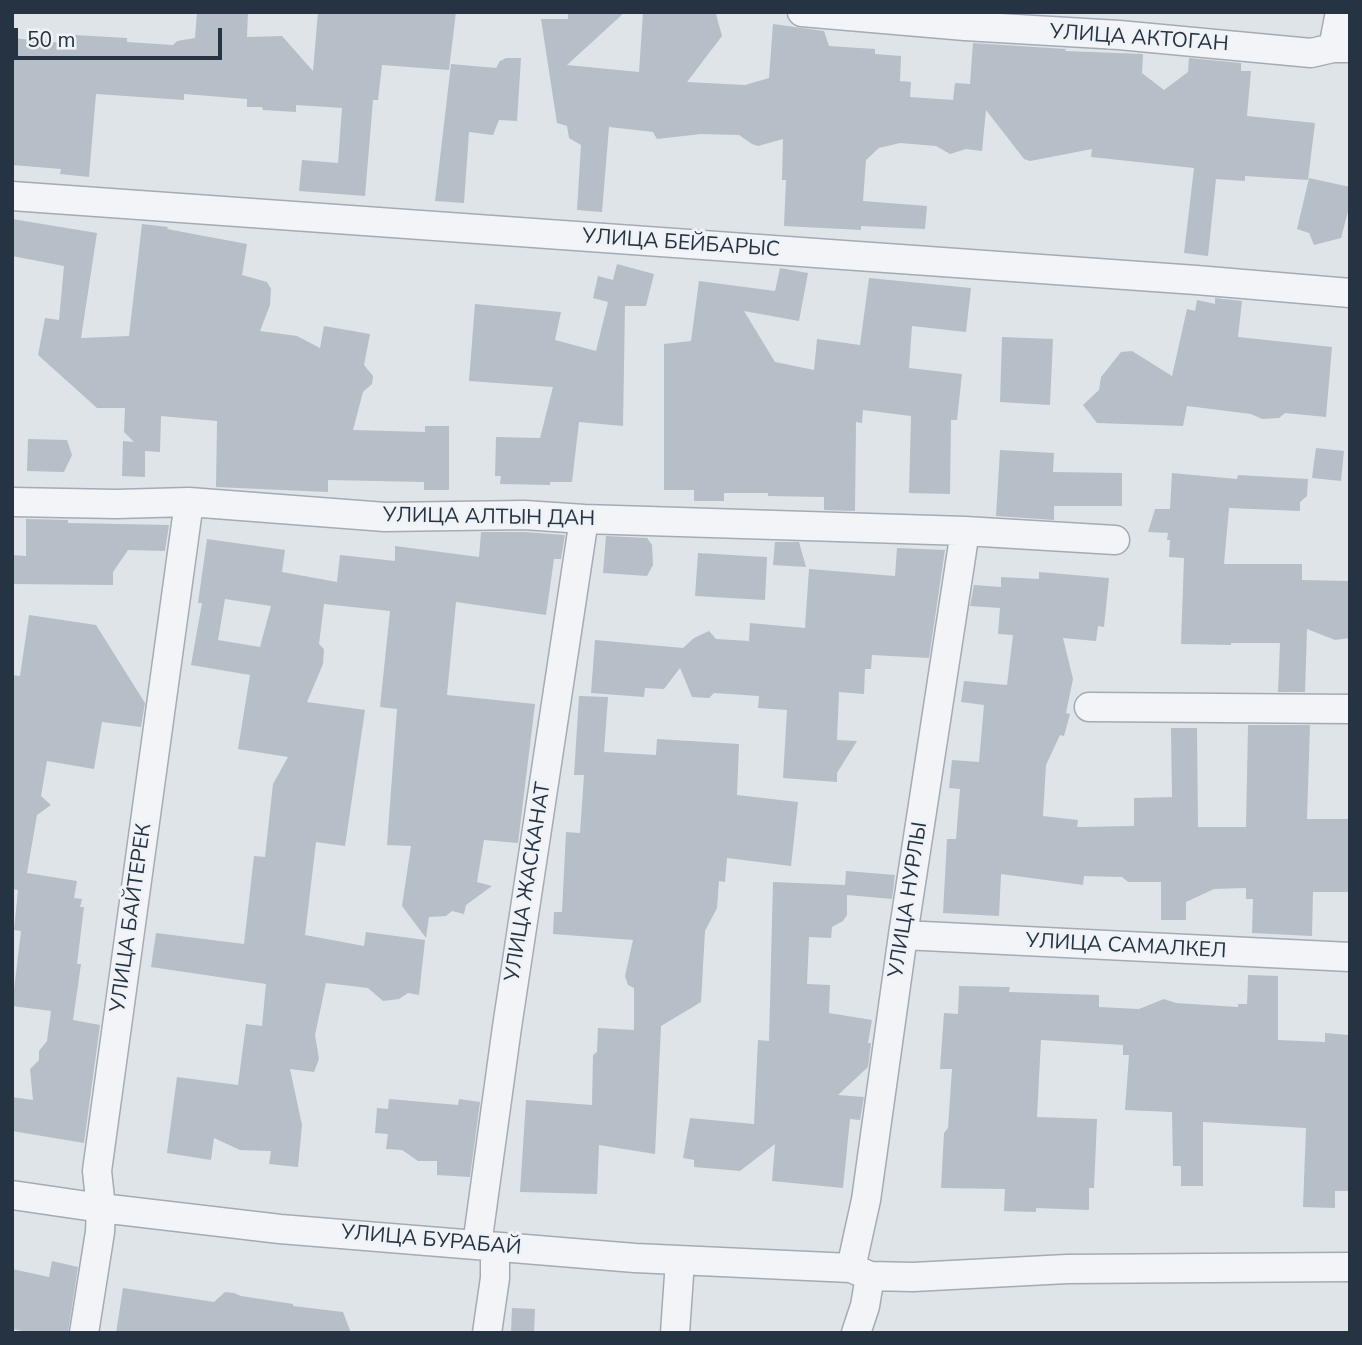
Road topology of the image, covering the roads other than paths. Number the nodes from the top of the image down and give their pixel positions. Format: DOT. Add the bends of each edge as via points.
graph roads {
  1 [pos="802,12"];
  2 [pos="1340,12"];
  3 [pos="1341,48"];
  4 [pos="12,196"];
  5 [pos="1350,293"];
  6 [pos="12,502"];
  7 [pos="190,502"];
  8 [pos="584,519"];
  9 [pos="965,531"];
  10 [pos="1115,540"];
  11 [pos="1089,707"];
  12 [pos="1350,709"];
  13 [pos="903,935"];
  14 [pos="1350,957"];
  15 [pos="12,1195"];
  16 [pos="101,1208"];
  17 [pos="486,1246"];
  18 [pos="680,1261"];
  19 [pos="1350,1266"];
  20 [pos="860,1272"];
  21 [pos="83,1333"];
  22 [pos="487,1333"];
  23 [pos="675,1333"];
  24 [pos="856,1333"];
  1 -- 3 [label="street, УЛИЦА АКТОГАН" via="1311,53"];
  2 -- 3 [label="street"];
  4 -- 5 [label="street, УЛИЦА БЕЙБАРЫС"];
  6 -- 7 [label="street, УЛИЦА АЛТЫН ДАН"];
  7 -- 8 [label="street, УЛИЦА АЛТЫН ДАН" via="385,517"];
  7 -- 16 [label="street, УЛИЦА БАЙТЕРЕК" via="97,1171"];
  8 -- 9 [label="street, УЛИЦА АЛТЫН ДАН"];
  8 -- 17 [label="street, УЛИЦА ЖАСКАНАТ" via="507,1027"];
  9 -- 10 [label="street, УЛИЦА АЛТЫН ДАН"];
  9 -- 13 [label="street, УЛИЦА НУРЛЫ"];
  11 -- 12 [label="street"];
  13 -- 14 [label="street, УЛИЦА САМАЛКЕЛ"];
  13 -- 20 [label="street, УЛИЦА НУРЛЫ"];
  15 -- 16 [label="street, УЛИЦА БУРАБАЙ"];
  16 -- 17 [label="street, УЛИЦА БУРАБАЙ"];
  16 -- 21 [label="street, УЛИЦА БАЙТЕРЕК"];
  17 -- 18 [label="street, УЛИЦА БУРАБАЙ"];
  17 -- 22 [label="street, УЛИЦА ЖАСКАНАТ" via="495,1278"];
  18 -- 20 [label="street, УЛИЦА БУРАБАЙ"];
  18 -- 23 [label="street"];
  19 -- 20 [label="street, УЛИЦА БУРАБАЙ" via="1080,1269 913,1277"];
  20 -- 24 [label="street, УЛИЦА НУРЛЫ" via="865,1306"];
}
